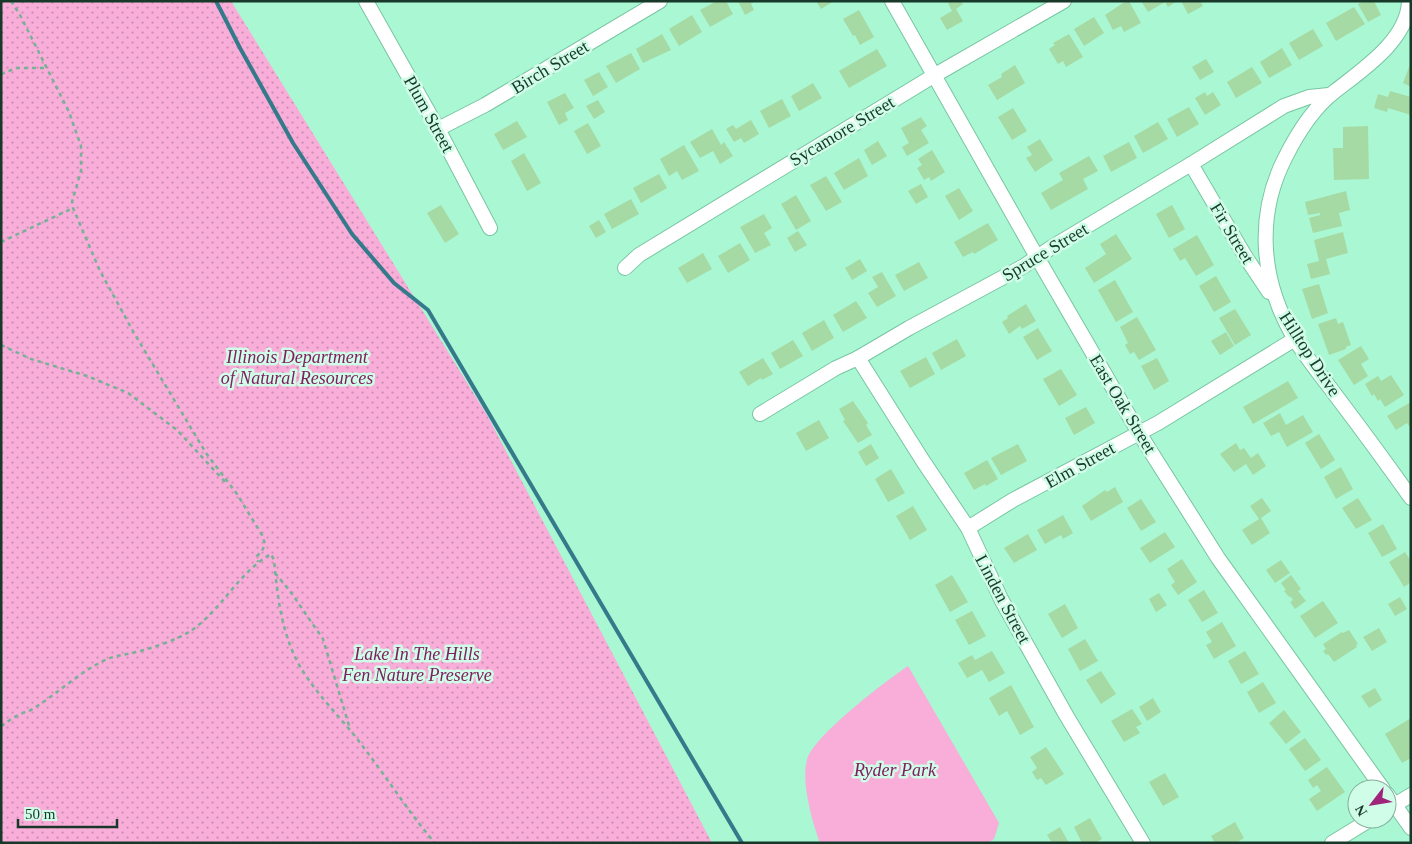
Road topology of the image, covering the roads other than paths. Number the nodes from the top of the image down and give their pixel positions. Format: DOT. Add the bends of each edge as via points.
graph roads {
  1 [pos="366,1"];
  2 [pos="660,1"];
  3 [pos="892,1"];
  4 [pos="1064,1"];
  5 [pos="1409,1"];
  6 [pos="935,75"];
  7 [pos="1330,95"];
  8 [pos="438,129"];
  9 [pos="1191,164"];
  10 [pos="490,228"];
  11 [pos="1037,257"];
  12 [pos="625,268"];
  13 [pos="1275,301"];
  14 [pos="1295,339"];
  15 [pos="858,358"];
  16 [pos="760,414"];
  17 [pos="1139,433"];
  18 [pos="1411,498"];
  19 [pos="968,528"];
  20 [pos="1376,779"];
  21 [pos="1411,795"];
  22 [pos="1397,800"];
  23 [pos="1397,811"];
  24 [pos="1411,828"];
  25 [pos="1355,829"];
  26 [pos="1142,843"];
  27 [pos="1332,843"];
  1 -- 8 [label="street, Plum Street"];
  2 -- 8 [label="street, Birch Street" via="485,105"];
  3 -- 6 [label="street, East Oak Street"];
  4 -- 6 [label="street, Sycamore Street"];
  5 -- 7 [label="street, Hilltop Drive" via="1399,32 1383,52"];
  6 -- 11 [label="street, East Oak Street"];
  6 -- 12 [label="street, Sycamore Street" via="640,255"];
  7 -- 9 [label="street, Spruce Street" via="1309,97 1284,106"];
  7 -- 13 [label="street, Hilltop Drive" via="1298,133 1276,174 1270,195 1265,223 1265,255"];
  8 -- 10 [label="street, Plum Street"];
  9 -- 11 [label="street, Spruce Street"];
  9 -- 13 [label="street, Fir Street"];
  11 -- 15 [label="street, Spruce Street"];
  11 -- 17 [label="street, East Oak Street"];
  13 -- 14 [label="street, Hilltop Drive"];
  14 -- 17 [label="street, Elm Street"];
  14 -- 18 [label="street, Hilltop Drive"];
  15 -- 16 [label="street, Spruce Street"];
  15 -- 19 [label="street, Linden Street"];
  17 -- 19 [label="street, Elm Street"];
  17 -- 20 [label="street, East Oak Street" via="1218,558"];
  19 -- 26 [label="street, Linden Street" via="1001,599"];
  21 -- 22 [label="street"];
  23 -- 24 [label="street"];
  25 -- 27 [label="street"];
}
